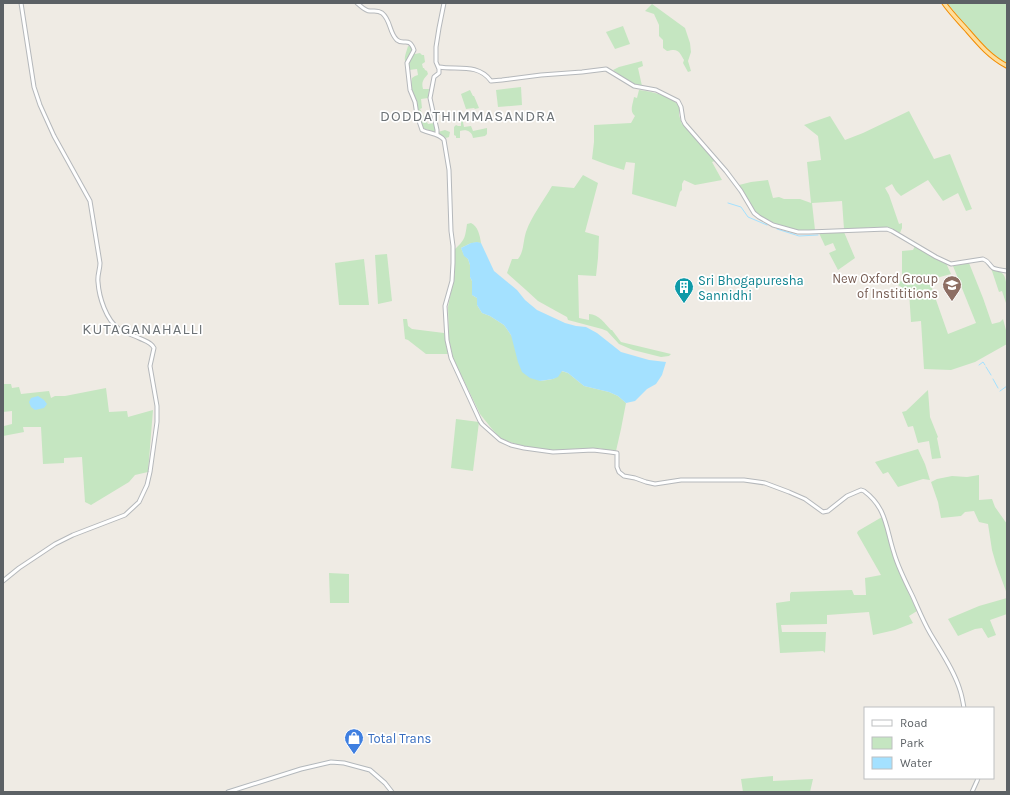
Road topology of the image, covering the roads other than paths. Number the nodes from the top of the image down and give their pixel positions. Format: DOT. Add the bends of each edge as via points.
graph roads {
  1 [pos="21,3"];
  2 [pos="358,3"];
  3 [pos="444,3"];
  4 [pos="944,3"];
  5 [pos="1007,66"];
  6 [pos="439,67"];
  7 [pos="436,134"];
  8 [pos="1007,271"];
  9 [pos="3,581"];
  10 [pos="964,707"];
  11 [pos="978,779"];
  12 [pos="228,792"];
  13 [pos="392,792"];
  14 [pos="972,792"];
  1 -- 9 [label="street" via="34,87 40,105 90,201 100,263 98,283 104,306 110,319 119,329 150,343 154,348 150,366 157,416 150,472 139,502 125,515 55,544"];
  2 -- 7 [label="street" via="366,10 379,11 383,14 397,40 411,44 414,50 407,63 411,94 422,130"];
  3 -- 6 [label="street" via="436,47 436,62"];
  4 -- 5 [label="highway" via="984,50"];
  6 -- 7 [label="street" via="439,73 434,77 430,98"];
  6 -- 8 [label="street" via="478,70 491,81 606,69 634,86 656,90 678,101 685,124 726,171 754,213 773,225 798,232 887,229 950,264 983,259 992,268"];
  7 -- 10 [label="street" via="444,140 449,170 453,263 452,280 445,306 447,340 451,358 482,424 500,440 524,448 553,452 593,450 617,453 619,472 624,476 655,484 681,480 744,480 765,483 805,499 823,512 851,494 864,491 882,512 906,582 930,633 955,677"];
  11 -- 14 [label="street"];
  12 -- 13 [label="street" via="331,762 370,770"];
}
